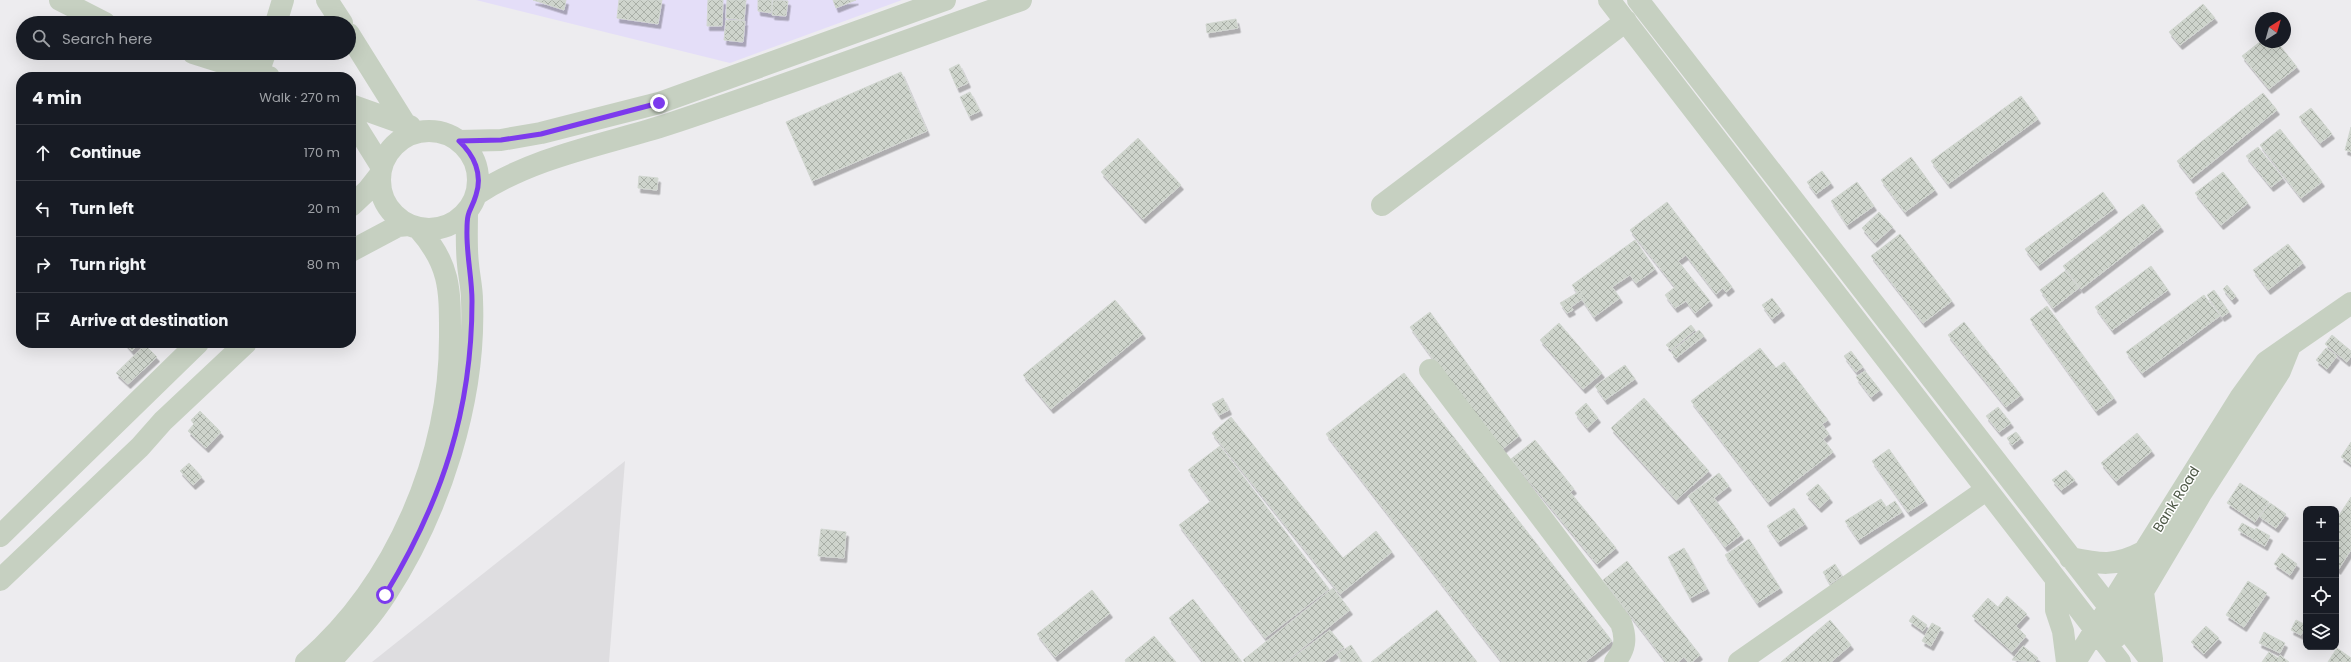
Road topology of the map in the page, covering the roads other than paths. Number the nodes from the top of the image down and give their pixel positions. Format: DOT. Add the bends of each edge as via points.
graph roads {
  1 [pos="60,0"];
  2 [pos="283,0"];
  3 [pos="327,0"];
  4 [pos="945,0"];
  5 [pos="1021,0"];
  6 [pos="1609,0"];
  7 [pos="1638,0"];
  8 [pos="91,16"];
  9 [pos="278,16"];
  10 [pos="337,16"];
  11 [pos="1626,21"];
  12 [pos="356,44"];
  13 [pos="215,60"];
  14 [pos="264,60"];
  15 [pos="253,72"];
  16 [pos="263,72"];
  17 [pos="356,107"];
  18 [pos="356,127"];
  19 [pos="415,128"];
  20 [pos="459,141"];
  21 [pos="380,171"];
  22 [pos="356,201"];
  23 [pos="472,203"];
  24 [pos="1382,205"];
  25 [pos="413,227"];
  26 [pos="356,247"];
  27 [pos="2351,303"];
  28 [pos="2290,346"];
  29 [pos="193,348"];
  30 [pos="241,348"];
  31 [pos="1430,370"];
  32 [pos="1986,490"];
  33 [pos="0,536"];
  34 [pos="2143,552"];
  35 [pos="2070,558"];
  36 [pos="0,580"];
  37 [pos="2056,580"];
  38 [pos="2143,592"];
  39 [pos="2110,608"];
  40 [pos="2124,625"];
  41 [pos="2095,631"];
  42 [pos="2110,658"];
  43 [pos="306,662"];
  44 [pos="330,662"];
  45 [pos="1615,662"];
  46 [pos="1739,662"];
  47 [pos="2067,662"];
  48 [pos="2075,662"];
  49 [pos="2152,662"];
  1 -- 8 [label="street"];
  2 -- 9 [label="street"];
  3 -- 10 [label="street"];
  4 -- 20 [label="street" via="659,103 541,134 501,140"];
  5 -- 23 [label="street" via="668,124 555,157 500,179"];
  6 -- 11 [label="street"];
  7 -- 35 [label="street"];
  11 -- 24 [label="street"];
  11 -- 32 [label="street"];
  12 -- 19 [label="street"];
  13 -- 15 [label="street"];
  14 -- 16 [label="street"];
  17 -- 19 [label="street"];
  18 -- 21 [label="street"];
  19 -- 20 [label="street" via="448,135"];
  19 -- 21 [label="street" via="388,153"];
  20 -- 23 [label="street" via="467,149 478,171"];
  21 -- 22 [label="street" via="368,190"];
  21 -- 25 [label="street" via="381,191 386,205 396,217"];
  23 -- 25 [label="street" via="457,221 444,227 431,230"];
  23 -- 44 [label="street" via="468,264 472,300 468,371 447,468 429,514 389,589 359,630"];
  25 -- 26 [label="street" via="398,226"];
  25 -- 43 [label="street" via="430,242 444,264 450,294 450,361 444,416 432,463 415,507 394,549 372,586 346,620"];
  27 -- 28 [label="street, Bank Road"];
  28 -- 34 [label="street, Bank Road" via="2266,362 2240,398"];
  28 -- 38 [label="street, Bank Road" via="2280,371 2202,492"];
  29 -- 33 [label="street"];
  30 -- 36 [label="street" via="179,408 163,420 140,447"];
  31 -- 45 [label="street" via="1621,623 1626,636 1622,652"];
  32 -- 37 [label="street"];
  32 -- 46 [label="street"];
  34 -- 35 [label="street" via="2125,562 2100,564"];
  34 -- 39 [label="street, Bank Road"];
  35 -- 39 [label="street"];
  37 -- 41 [label="street"];
  37 -- 47 [label="street" via="2056,610"];
  38 -- 40 [label="street, Bank Road"];
  38 -- 49 [label="street"];
  39 -- 40 [label="street"];
  39 -- 41 [label="street, Bank Road"];
  40 -- 42 [label="street, Bank Road"];
  40 -- 49 [label="street"];
  41 -- 42 [label="street"];
  41 -- 48 [label="street, Bank Road"];
}
